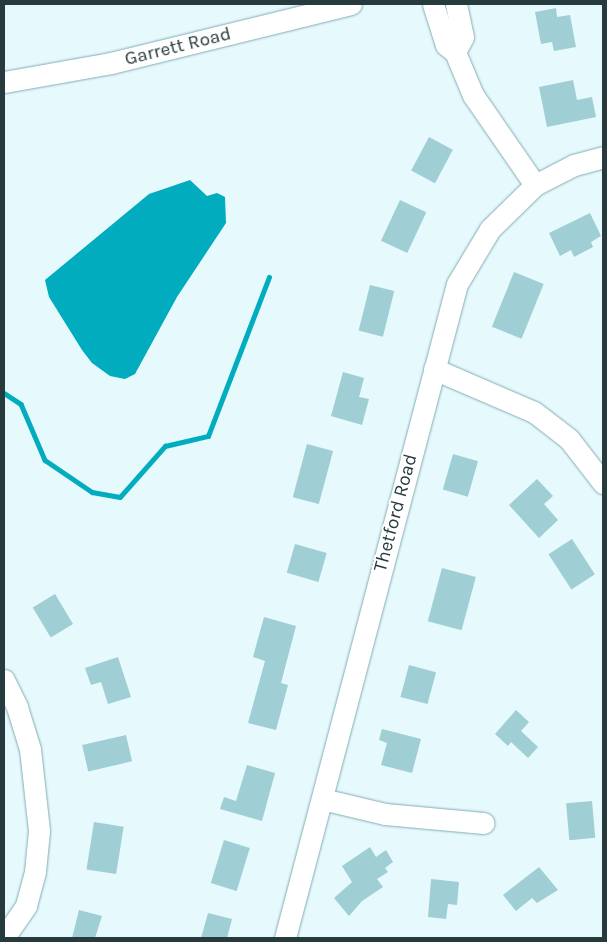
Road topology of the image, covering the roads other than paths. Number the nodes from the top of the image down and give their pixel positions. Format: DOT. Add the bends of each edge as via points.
graph roads {
  1 [pos="351,4"];
  2 [pos="433,4"];
  3 [pos="456,4"];
  4 [pos="455,52"];
  5 [pos="4,82"];
  6 [pos="603,157"];
  7 [pos="535,185"];
  8 [pos="434,369"];
  9 [pos="603,483"];
  10 [pos="4,680"];
  11 [pos="322,799"];
  12 [pos="484,823"];
  13 [pos="4,937"];
  14 [pos="285,938"];
  1 -- 5 [label="street, Garrett Road" via="111,63"];
  2 -- 4 [label="street" via="446,44"];
  3 -- 4 [label="street" via="463,36"];
  4 -- 7 [label="street" via="473,95"];
  6 -- 7 [label="street, Thetford Road" via="574,165"];
  7 -- 8 [label="street, Thetford Road" via="490,229 470,258 457,284"];
  8 -- 9 [label="street" via="534,412 569,440"];
  8 -- 11 [label="street, Thetford Road"];
  10 -- 13 [label="street" via="17,707 30,749 38,831 34,872 26,906"];
  11 -- 12 [label="street" via="385,814"];
  11 -- 14 [label="street, Thetford Road"];
}
